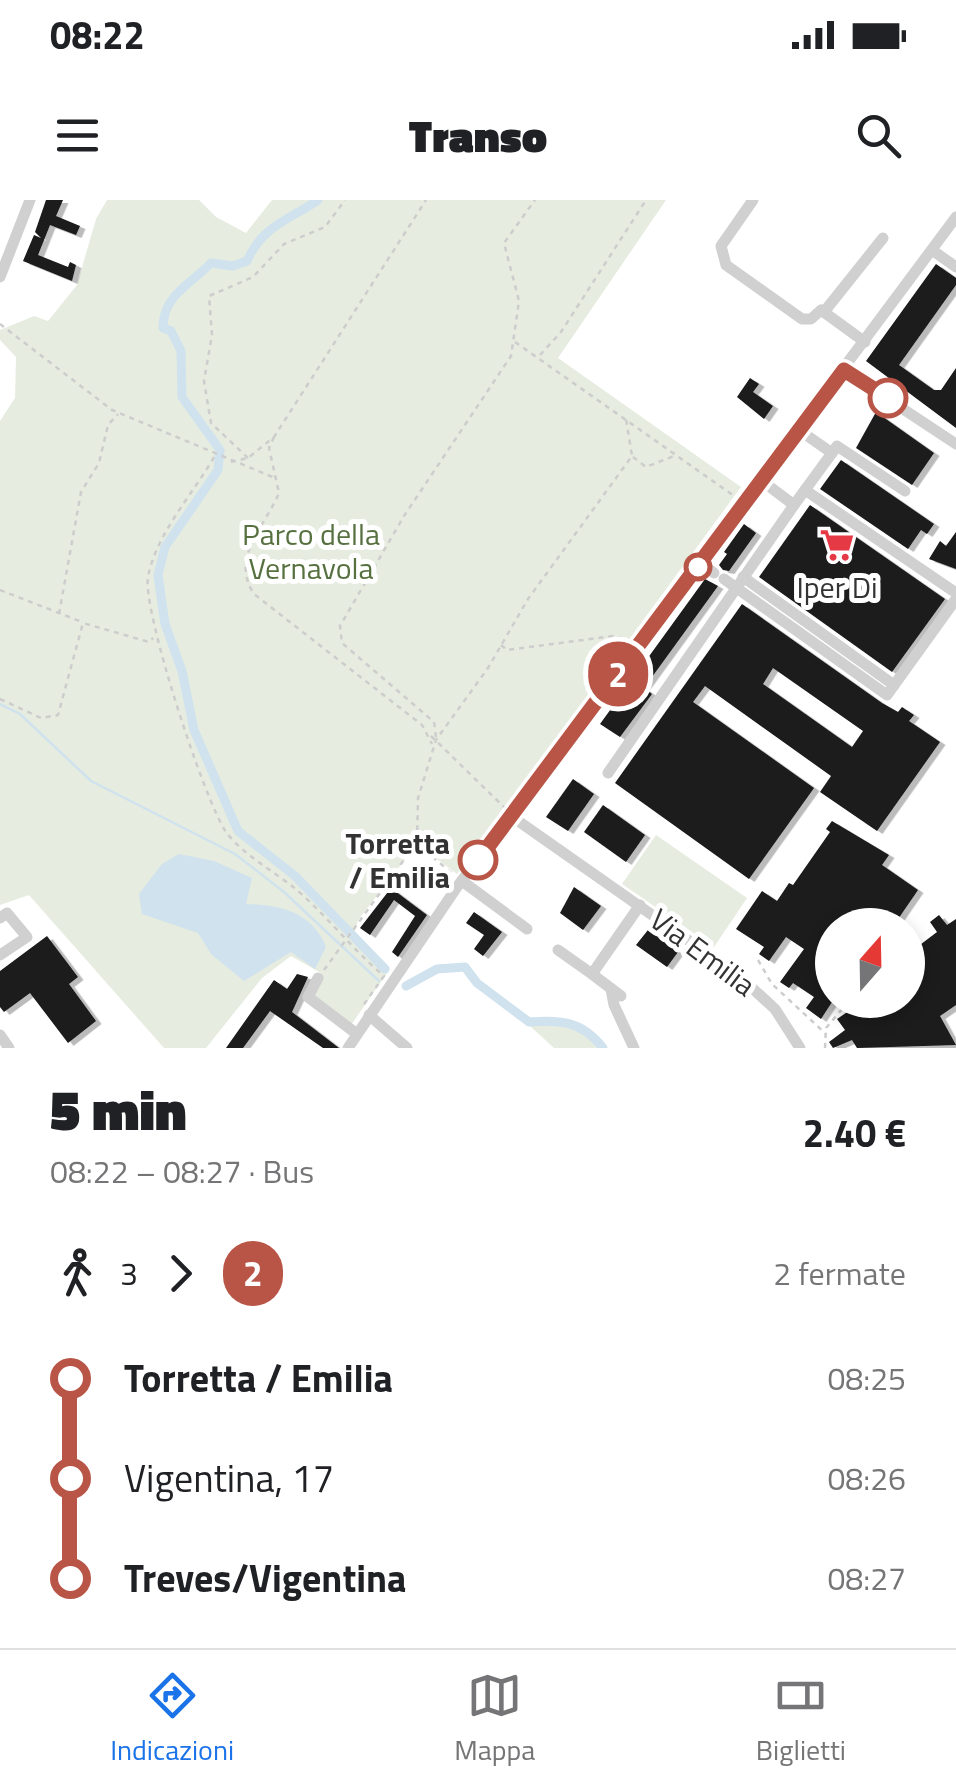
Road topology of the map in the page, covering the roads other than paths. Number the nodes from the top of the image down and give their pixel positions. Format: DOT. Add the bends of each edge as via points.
graph roads {
  1 [pos="30,200"];
  2 [pos="754,200"];
  3 [pos="956,217"];
  4 [pos="883,238"];
  5 [pos="932,250"];
  6 [pos="956,267"];
  7 [pos="0,277"];
  8 [pos="824,312"];
  9 [pos="864,342"];
  10 [pos="844,370"];
  11 [pos="800,430"];
  12 [pos="956,444"];
  13 [pos="832,453"];
  14 [pos="762,480"];
  15 [pos="805,490"];
  16 [pos="904,492"];
  17 [pos="794,505"];
  18 [pos="700,564"];
  19 [pos="729,579"];
  20 [pos="956,596"];
  21 [pos="608,773"];
  22 [pos="507,811"];
  23 [pos="460,880"];
  24 [pos="640,905"];
  25 [pos="0,918"];
  26 [pos="527,928"];
  27 [pos="558,950"];
  28 [pos="0,956"];
  29 [pos="592,974"];
  30 [pos="318,978"];
  31 [pos="370,1014"];
  32 [pos="357,1034"];
  33 [pos="0,1036"];
  34 [pos="10,1048"];
  35 [pos="348,1048"];
  36 [pos="407,1048"];
  37 [pos="634,1048"];
  38 [pos="800,1048"];
  1 -- 7 [label="street"];
  2 -- 8 [label="street" via="721,246 726,265 802,319"];
  3 -- 5 [label="street"];
  4 -- 8 [label="street"];
  5 -- 6 [label="street"];
  5 -- 9 [label="street"];
  8 -- 9 [label="street"];
  9 -- 10 [label="street"];
  10 -- 11 [label="street"];
  10 -- 12 [label="street"];
  11 -- 13 [label="street"];
  11 -- 14 [label="street"];
  13 -- 15 [label="street"];
  13 -- 16 [label="street" via="837,446"];
  14 -- 17 [label="street"];
  14 -- 18 [label="street"];
  15 -- 17 [label="street"];
  15 -- 20 [label="street"];
  17 -- 19 [label="street"];
  18 -- 19 [label="street"];
  18 -- 22 [label="street"];
  19 -- 20 [label="street" via="891,690"];
  19 -- 21 [label="street"];
  22 -- 23 [label="street"];
  22 -- 24 [label="street, Via Emilia"];
  23 -- 26 [label="street"];
  23 -- 31 [label="street"];
  24 -- 29 [label="street, Via Emilia"];
  24 -- 38 [label="street, Via Emilia" via="775,1008"];
  25 -- 28 [label="street" via="8,913 27,936"];
  27 -- 29 [label="street"];
  29 -- 37 [label="street" via="616,992 614,1005"];
  30 -- 32 [label="street" via="308,997"];
  31 -- 32 [label="street"];
  31 -- 36 [label="street"];
  32 -- 35 [label="street"];
  33 -- 34 [label="street"];
}
